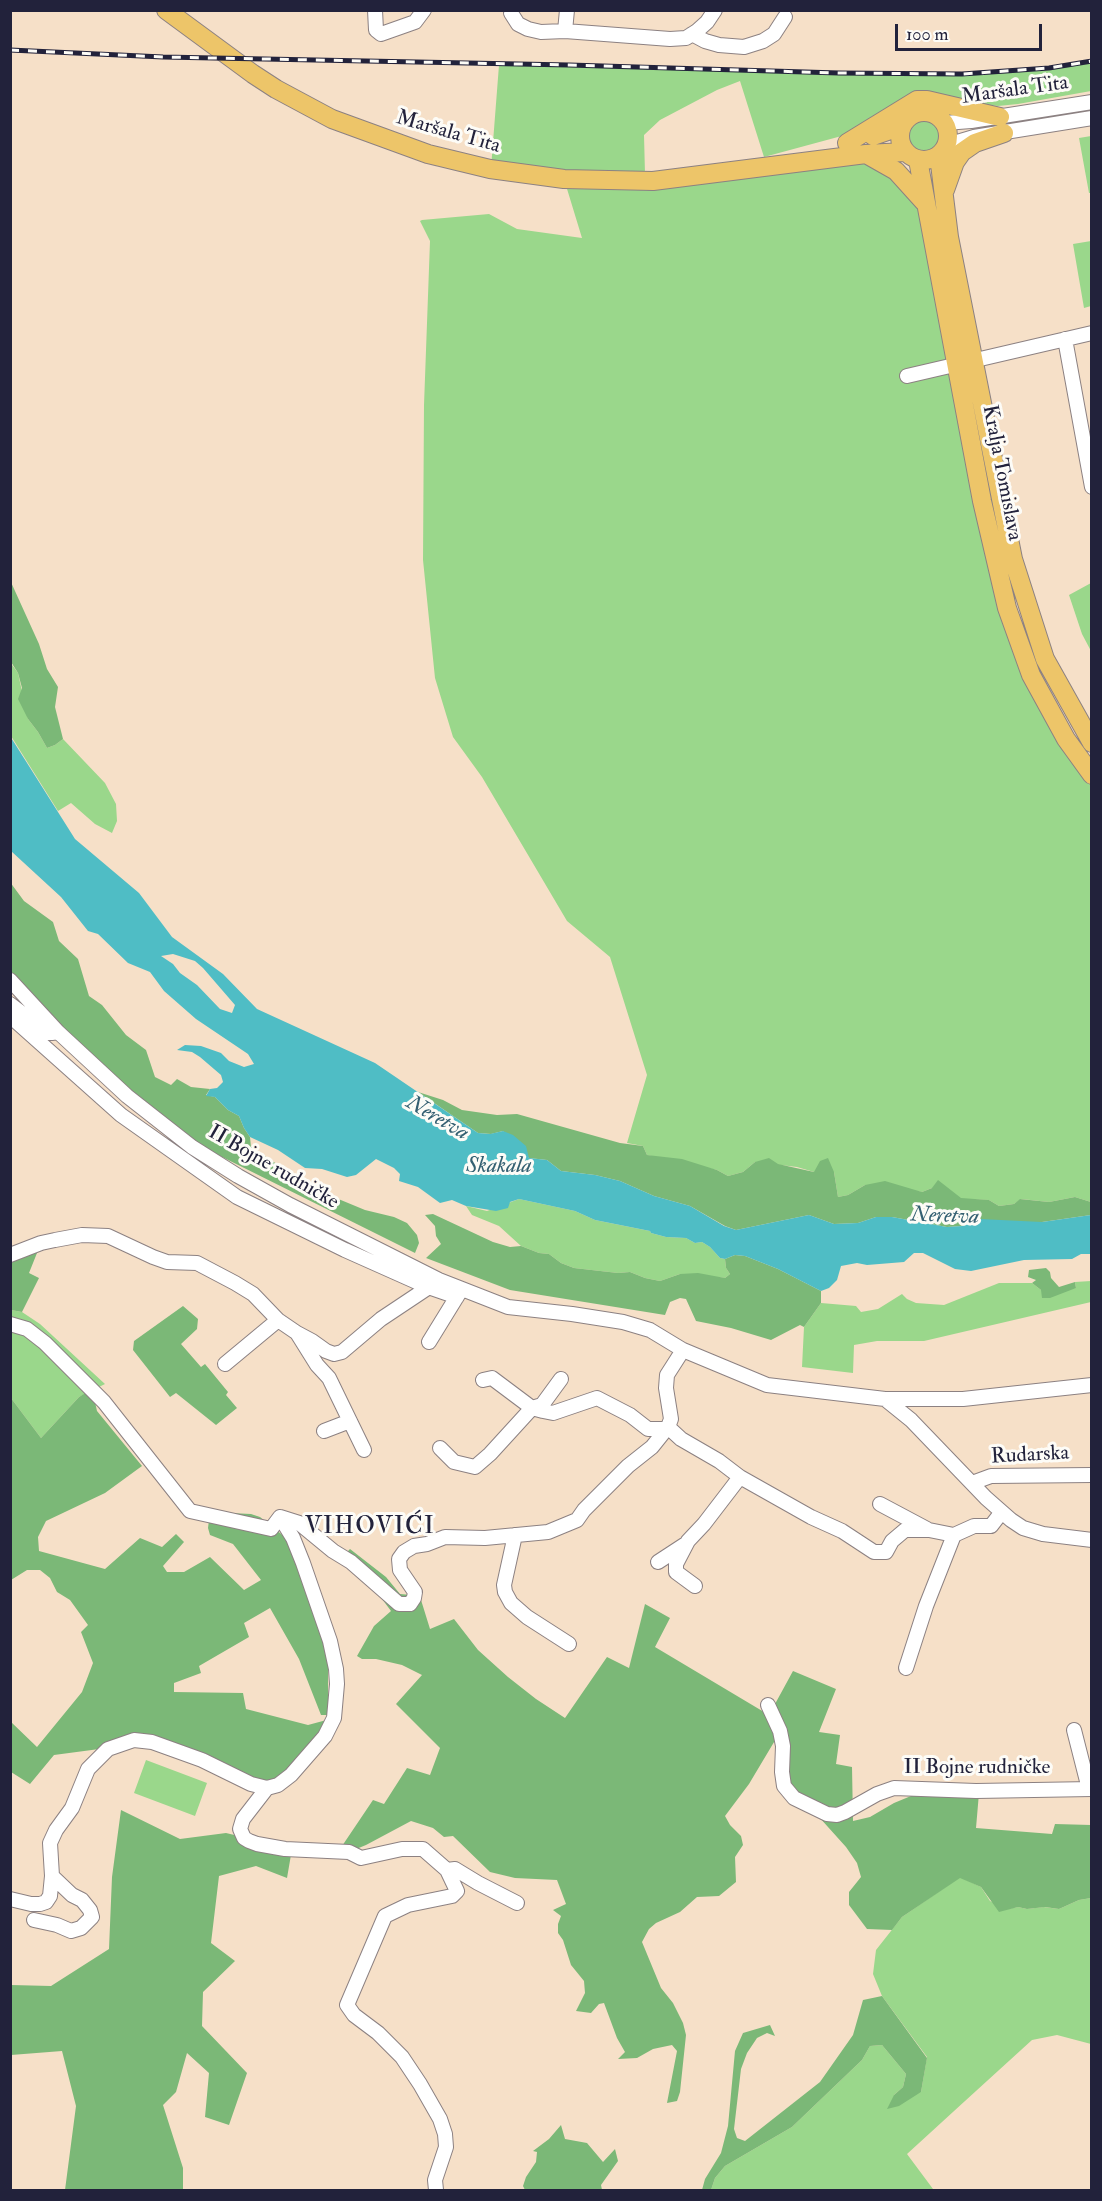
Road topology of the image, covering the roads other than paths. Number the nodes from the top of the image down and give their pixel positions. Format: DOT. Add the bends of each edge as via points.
graph roads {
  1 [pos="166,10"];
  2 [pos="375,10"];
  3 [pos="424,10"];
  4 [pos="512,10"];
  5 [pos="567,10"];
  6 [pos="715,10"];
  7 [pos="785,17"];
  8 [pos="565,31"];
  9 [pos="692,34"];
  10 [pos="1092,102"];
  11 [pos="1092,118"];
  12 [pos="945,123"];
  13 [pos="1002,125"];
  14 [pos="902,126"];
  15 [pos="847,143"];
  16 [pos="943,150"];
  17 [pos="866,154"];
  18 [pos="912,156"];
  19 [pos="753,169"];
  20 [pos="943,195"];
  21 [pos="926,204"];
  22 [pos="1092,333"];
  23 [pos="1065,339"];
  24 [pos="965,363"];
  25 [pos="908,376"];
  26 [pos="1092,487"];
  27 [pos="1092,743"];
  28 [pos="1092,775"];
  29 [pos="10,980"];
  30 [pos="10,1004"];
  31 [pos="10,1016"];
  32 [pos="58,1032"];
  33 [pos="100,1071"];
  34 [pos="86,1084"];
  35 [pos="10,1255"];
  36 [pos="434,1283"];
  37 [pos="460,1292"];
  38 [pos="278,1320"];
  39 [pos="10,1324"];
  40 [pos="297,1334"];
  41 [pos="429,1342"];
  42 [pos="683,1350"];
  43 [pos="225,1364"];
  44 [pos="561,1379"];
  45 [pos="483,1380"];
  46 [pos="1092,1385"];
  47 [pos="885,1399"];
  48 [pos="532,1408"];
  49 [pos="350,1421"];
  50 [pos="667,1428"];
  51 [pos="324,1431"];
  52 [pos="440,1448"];
  53 [pos="364,1450"];
  54 [pos="1092,1475"];
  55 [pos="741,1477"];
  56 [pos="972,1483"];
  57 [pos="880,1504"];
  58 [pos="1001,1513"];
  59 [pos="280,1517"];
  60 [pos="929,1530"];
  61 [pos="954,1535"];
  62 [pos="515,1536"];
  63 [pos="1092,1540"];
  64 [pos="688,1541"];
  65 [pos="658,1562"];
  66 [pos="695,1586"];
  67 [pos="569,1644"];
  68 [pos="906,1668"];
  69 [pos="768,1705"];
  70 [pos="1074,1730"];
  71 [pos="267,1788"];
  72 [pos="1090,1789"];
  73 [pos="447,1870"];
  74 [pos="52,1876"];
  75 [pos="10,1899"];
  76 [pos="517,1904"];
  77 [pos="34,1920"];
  78 [pos="436,2190"];
  1 -- 19 [label="main road, Maršala Tita" via="253,74 297,100 356,129 428,154 490,170 564,179 653,181"];
  2 -- 3 [label="street" via="376,30 381,34 415,22"];
  4 -- 8 [label="street" via="518,24 528,29"];
  5 -- 8 [label="street"];
  6 -- 9 [label="street"];
  7 -- 9 [label="street" via="774,34 744,47 719,45"];
  8 -- 9 [label="street" via="670,39"];
  10 -- 13 [label="street, Maršala Tita"];
  11 -- 13 [label="street, Maršala Tita"];
  12 -- 13 [label="street, Maršala Tita"];
  12 -- 14 [label="main road" via="933,114 919,112"];
  12 -- 16 [label="main road" via="949,137"];
  13 -- 15 [label="main road" via="917,100"];
  13 -- 16 [label="street, Maršala Tita"];
  13 -- 20 [label="main road" via="962,152"];
  14 -- 15 [label="main road, Maršala Tita"];
  14 -- 18 [label="main road" via="900,140"];
  15 -- 19 [label="main road, Maršala Tita"];
  16 -- 18 [label="main road" via="933,160"];
  16 -- 20 [label="main road, Kralja Tomislava"];
  17 -- 18 [label="main road, Maršala Tita"];
  17 -- 19 [label="main road, Maršala Tita"];
  17 -- 21 [label="main road" via="896,171"];
  18 -- 21 [label="main road, Kralja Tomislava"];
  20 -- 24 [label="main road, Kralja Tomislava"];
  21 -- 24 [label="main road, Kralja Tomislava"];
  22 -- 23 [label="street"];
  23 -- 24 [label="street"];
  23 -- 26 [label="street"];
  24 -- 25 [label="street"];
  24 -- 27 [label="main road, Kralja Tomislava" via="1031,619 1045,659"];
  24 -- 28 [label="main road, Kralja Tomislava" via="982,501 1007,608 1031,675 1061,731"];
  29 -- 32 [label="street, II Bojne rudničke"];
  30 -- 32 [label="street, II Bojne rudničke" via="48,1033"];
  31 -- 34 [label="street, II Bojne rudničke"];
  32 -- 33 [label="street, II Bojne rudničke"];
  33 -- 34 [label="street"];
  33 -- 36 [label="street, II Bojne rudničke" via="173,1132 238,1176"];
  34 -- 36 [label="street, II Bojne rudničke" via="120,1115 237,1197 345,1250"];
  35 -- 38 [label="street" via="55,1240 108,1236 167,1262 197,1263 253,1294"];
  36 -- 37 [label="street, II Bojne rudničke"];
  36 -- 40 [label="street" via="381,1318 342,1352 326,1351"];
  37 -- 41 [label="street"];
  37 -- 42 [label="street, II Bojne rudničke" via="508,1307 624,1322 650,1330"];
  38 -- 40 [label="street"];
  38 -- 43 [label="street"];
  39 -- 59 [label="street" via="27,1329 45,1343 104,1402 190,1511 272,1529"];
  40 -- 49 [label="street" via="329,1378"];
  42 -- 47 [label="street, II Bojne rudničke" via="767,1385"];
  42 -- 50 [label="street" via="667,1375 671,1419"];
  44 -- 48 [label="street" via="542,1405"];
  45 -- 48 [label="street" via="492,1378"];
  46 -- 47 [label="street, II Bojne rudničke" via="963,1400"];
  47 -- 56 [label="street" via="912,1420"];
  48 -- 50 [label="street" via="553,1413 597,1398 648,1429"];
  48 -- 52 [label="street" via="475,1467 454,1462"];
  49 -- 51 [label="street"];
  49 -- 53 [label="street"];
  50 -- 55 [label="street"];
  50 -- 62 [label="street" via="577,1520 548,1532"];
  54 -- 56 [label="street, Rudarska" via="991,1476"];
  55 -- 60 [label="street" via="874,1552 886,1552 905,1530"];
  55 -- 64 [label="street"];
  56 -- 58 [label="street"];
  57 -- 60 [label="street"];
  58 -- 61 [label="street" via="991,1526 974,1526"];
  58 -- 63 [label="street" via="1023,1528 1043,1534"];
  59 -- 62 [label="street" via="299,1523 399,1604 410,1604 414,1598 415,1593 400,1570 399,1559 414,1546 445,1537"];
  59 -- 71 [label="street" via="293,1538 314,1594 330,1641 337,1684 334,1718 325,1736 291,1775"];
  60 -- 61 [label="street"];
  61 -- 68 [label="street"];
  62 -- 67 [label="street" via="505,1592 527,1617"];
  64 -- 65 [label="street"];
  64 -- 66 [label="street" via="675,1564 676,1572"];
  69 -- 72 [label="street, II Bojne rudničke" via="780,1731 784,1786 794,1798 827,1814 845,1812 894,1788"];
  70 -- 72 [label="street, II Bojne rudničke"];
  71 -- 73 [label="street" via="240,1829 244,1838 257,1845 349,1852 361,1858 402,1849 423,1849"];
  71 -- 74 [label="street" via="152,1742 134,1740 108,1749 88,1769 72,1808 50,1843"];
  73 -- 76 [label="street" via="455,1869"];
  73 -- 78 [label="street" via="457,1891 452,1896 408,1905 385,1916 347,2005 402,2057 440,2120 446,2147 435,2180"];
  74 -- 75 [label="street" via="46,1902 31,1904"];
  74 -- 77 [label="street" via="82,1900 92,1917 81,1928 71,1931"];
}
